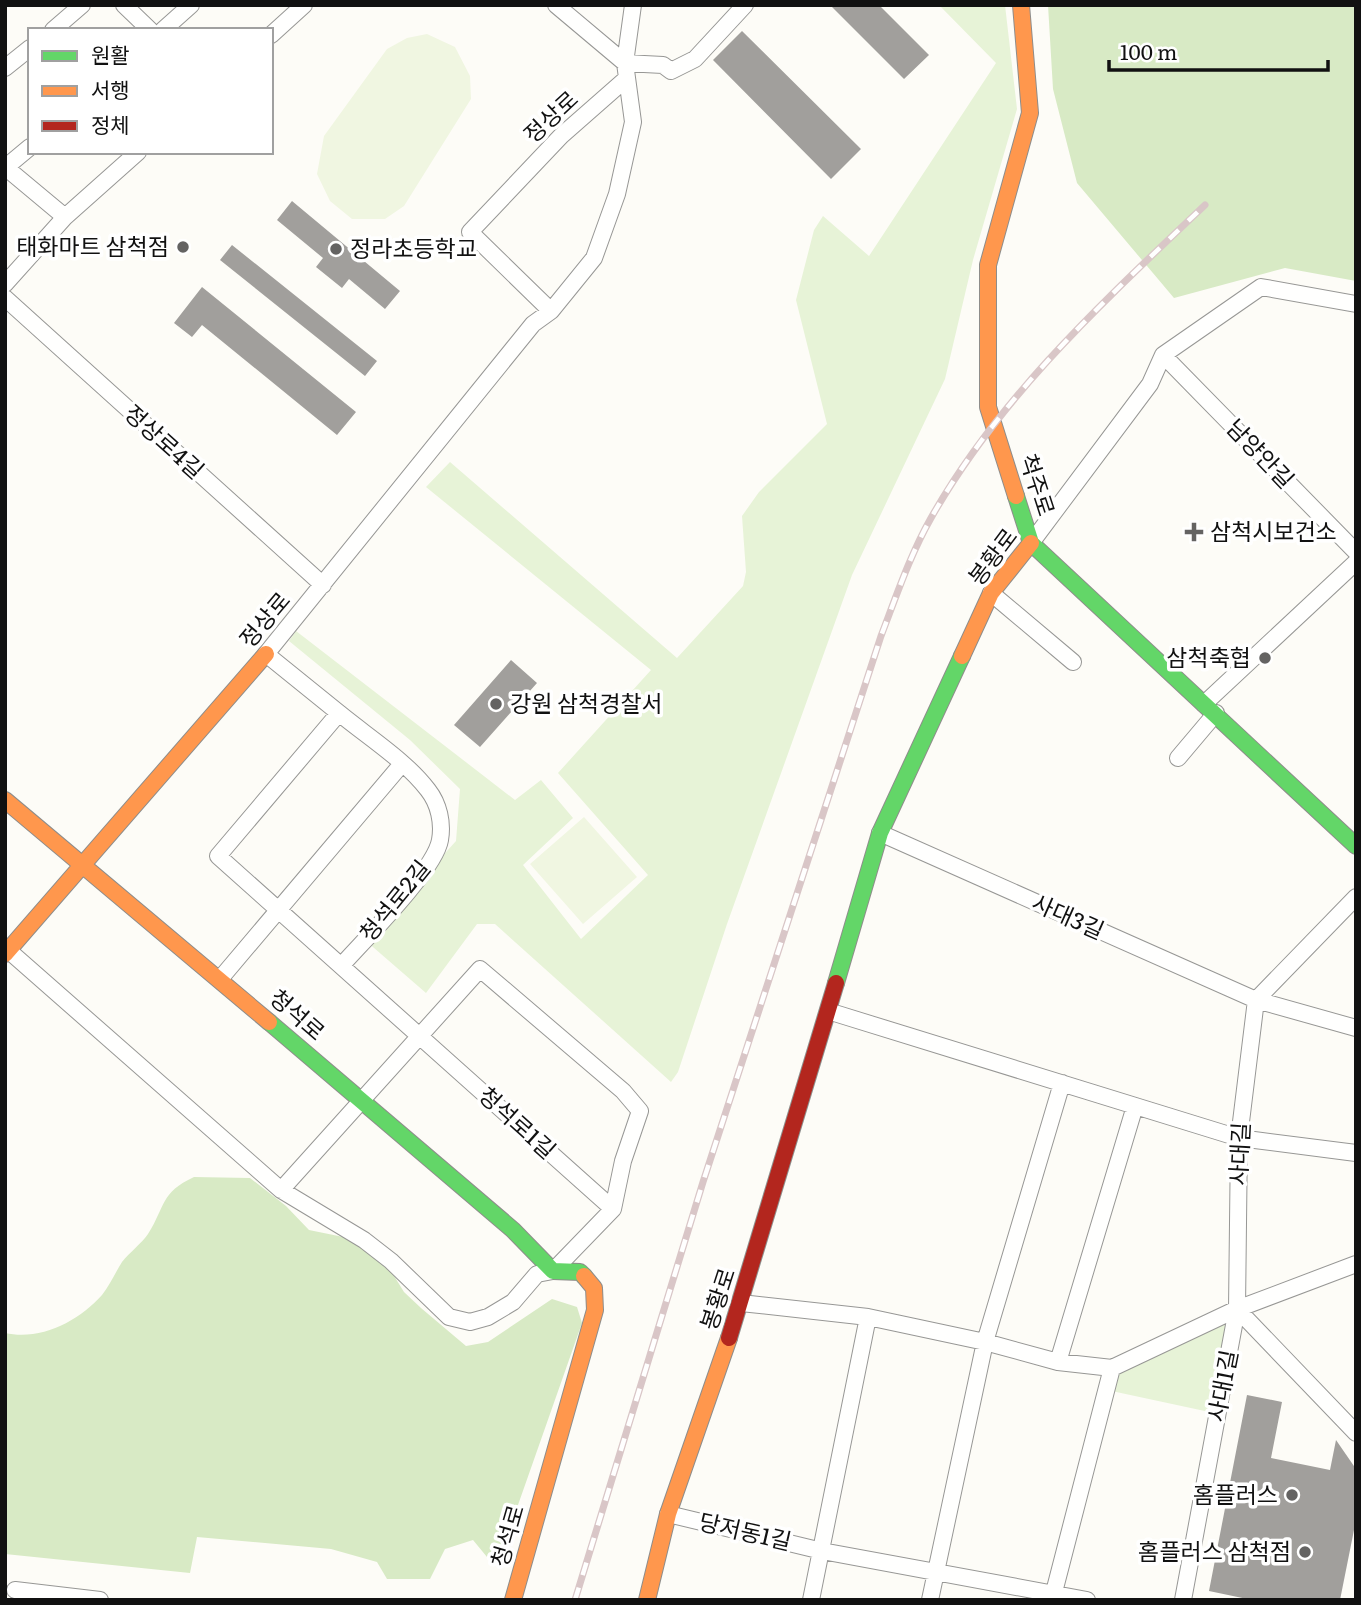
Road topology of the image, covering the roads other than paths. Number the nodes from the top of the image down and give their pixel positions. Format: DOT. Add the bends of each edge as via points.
graph roads {
  1 [pos="82,5"];
  2 [pos="124,5"];
  3 [pos="191,5"];
  4 [pos="304,5"];
  5 [pos="556,5"];
  6 [pos="634,5"];
  7 [pos="745,5"];
  8 [pos="1021,5"];
  9 [pos="55,28"];
  10 [pos="148,28"];
  11 [pos="165,28"];
  12 [pos="273,33"];
  13 [pos="28,50"];
  14 [pos="5,68"];
  15 [pos="626,71"];
  16 [pos="28,149"];
  17 [pos="136,154"];
  18 [pos="6,167"];
  19 [pos="65,217"];
  20 [pos="5,284"];
  21 [pos="5,298"];
  22 [pos="1356,304"];
  23 [pos="551,311"];
  24 [pos="1163,355"];
  25 [pos="1031,543"];
  26 [pos="1356,552"];
  27 [pos="1356,562"];
  28 [pos="323,585"];
  29 [pos="991,593"];
  30 [pos="266,654"];
  31 [pos="1073,662"];
  32 [pos="1210,709"];
  33 [pos="339,713"];
  34 [pos="1178,758"];
  35 [pos="401,765"];
  36 [pos="5,800"];
  37 [pos="880,833"];
  38 [pos="1356,846"];
  39 [pos="84,865"];
  40 [pos="1356,897"];
  41 [pos="280,911"];
  42 [pos="7,952"];
  43 [pos="341,966"];
  44 [pos="220,979"];
  45 [pos="1256,1000"];
  46 [pos="828,1011"];
  47 [pos="1356,1028"];
  48 [pos="421,1037"];
  49 [pos="1062,1083"];
  50 [pos="363,1101"];
  51 [pos="1135,1106"];
  52 [pos="1239,1138"];
  53 [pos="1356,1153"];
  54 [pos="281,1190"];
  55 [pos="613,1209"];
  56 [pos="1356,1264"];
  57 [pos="553,1271"];
  58 [pos="741,1303"];
  59 [pos="1237,1309"];
  60 [pos="868,1317"];
  61 [pos="985,1342"];
  62 [pos="1058,1362"];
  63 [pos="1112,1368"];
  64 [pos="1356,1433"];
  65 [pos="668,1514"];
  66 [pos="822,1550"];
  67 [pos="936,1572"];
  68 [pos="11,1592"];
  69 [pos="1053,1597"];
  70 [pos="100,1600"];
  71 [pos="513,1600"];
  72 [pos="647,1600"];
  73 [pos="811,1600"];
  74 [pos="930,1600"];
  75 [pos="1087,1600"];
  76 [pos="1183,1600"];
  1 -- 9 [label="street"];
  2 -- 10 [label="street"];
  3 -- 11 [label="street"];
  4 -- 12 [label="street"];
  5 -- 15 [label="street"];
  6 -- 15 [label="street, 정상로"];
  7 -- 15 [label="street" via="695,60 671,71 663,65"];
  8 -- 25 [label="street, 척주로" via="1030,113 988,265 988,407"];
  13 -- 14 [label="street"];
  15 -- 23 [label="street, 정상로" via="633,122 617,194 594,258"];
  15 -- 23 [label="street, 정상로" via="470,232"];
  16 -- 18 [label="street"];
  17 -- 19 [label="street"];
  18 -- 19 [label="street"];
  19 -- 20 [label="street"];
  21 -- 28 [label="street, 정상로4길"];
  22 -- 24 [label="street, 봉황로" via="1261,287"];
  23 -- 28 [label="street, 정상로" via="533,324"];
  24 -- 25 [label="street, 봉황로" via="1150,384"];
  24 -- 26 [label="street, 남양안길"];
  25 -- 29 [label="street, 봉황로"];
  25 -- 32 [label="street, 척주로"];
  27 -- 32 [label="street"];
  28 -- 30 [label="street, 정상로"];
  29 -- 31 [label="street"];
  29 -- 37 [label="street, 봉황로"];
  30 -- 33 [label="street, 청석로2길"];
  30 -- 39 [label="street, 정상로"];
  32 -- 34 [label="street"];
  32 -- 38 [label="street, 척주로"];
  33 -- 35 [label="street, 청석로2길"];
  33 -- 41 [label="street" via="218,856"];
  35 -- 41 [label="street"];
  35 -- 43 [label="street, 청석로2길" via="429,791 441,815 440,842 423,871"];
  36 -- 39 [label="street, 청석로"];
  37 -- 45 [label="street, 사대3길"];
  37 -- 46 [label="street, 봉황로"];
  39 -- 42 [label="street, 정상로"];
  39 -- 44 [label="street, 청석로"];
  40 -- 45 [label="street"];
  41 -- 43 [label="street"];
  41 -- 44 [label="street"];
  42 -- 54 [label="street"];
  43 -- 48 [label="street, 청석로1길"];
  44 -- 50 [label="street, 청석로"];
  45 -- 47 [label="street"];
  45 -- 52 [label="street, 사대길"];
  46 -- 49 [label="street"];
  46 -- 58 [label="street, 봉황로"];
  48 -- 50 [label="street"];
  48 -- 55 [label="street, 청석로1길"];
  48 -- 55 [label="street" via="480,969 623,1091 640,1111"];
  49 -- 51 [label="street"];
  49 -- 61 [label="street"];
  50 -- 54 [label="street"];
  50 -- 57 [label="street, 청석로" via="513,1230"];
  51 -- 52 [label="street"];
  51 -- 62 [label="street"];
  52 -- 53 [label="street"];
  52 -- 59 [label="street, 사대길"];
  54 -- 57 [label="street" via="364,1240 449,1317 470,1322 488,1317 513,1302 537,1274"];
  55 -- 57 [label="street"];
  56 -- 59 [label="street"];
  57 -- 71 [label="street, 청석로" via="580,1272 594,1288 595,1310"];
  58 -- 60 [label="street"];
  58 -- 65 [label="street, 봉황로"];
  59 -- 63 [label="street, 사대1길"];
  59 -- 64 [label="street"];
  59 -- 76 [label="street, 사대1길"];
  60 -- 61 [label="street"];
  60 -- 66 [label="street"];
  61 -- 62 [label="street"];
  61 -- 67 [label="street"];
  62 -- 63 [label="street"];
  63 -- 69 [label="street"];
  65 -- 66 [label="street, 당저동1길"];
  65 -- 72 [label="street, 봉황로"];
  66 -- 67 [label="street, 당저동1길"];
  66 -- 73 [label="street, 당저동1길"];
  67 -- 69 [label="street, 당저동1길"];
  67 -- 74 [label="street"];
  68 -- 70 [label="street"];
  69 -- 75 [label="street, 당저동1길"];
}
